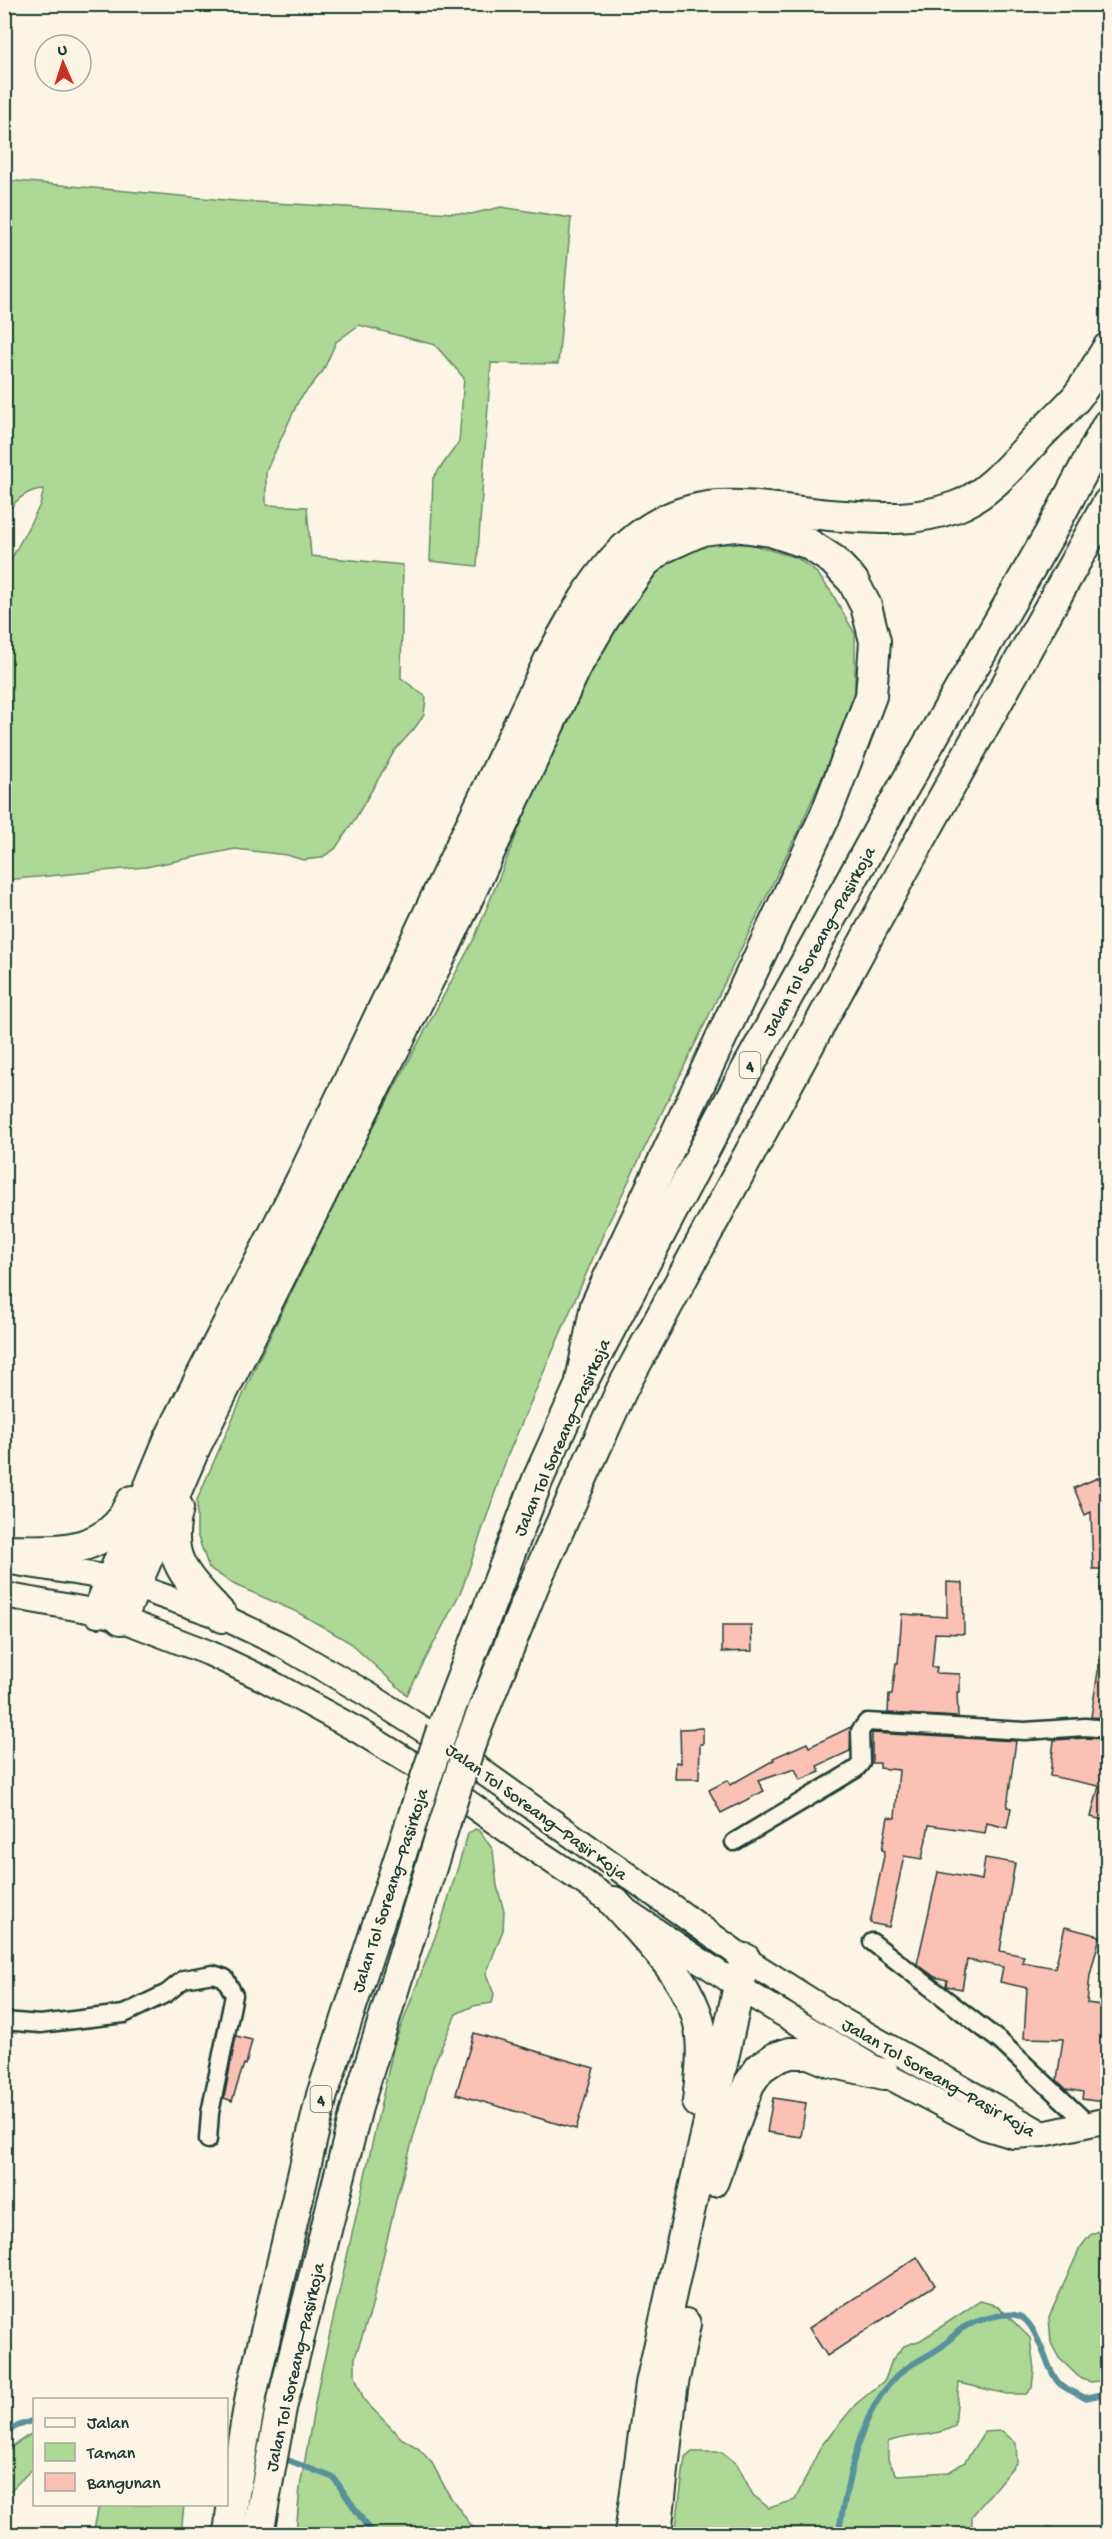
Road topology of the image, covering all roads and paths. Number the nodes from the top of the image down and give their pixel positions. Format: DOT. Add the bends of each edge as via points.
graph roads {
  1 [pos="1107,348"];
  2 [pos="1107,424"];
  3 [pos="1107,503"];
  4 [pos="580,1386"];
  5 [pos="182,1443"];
  6 [pos="4,1550"];
  7 [pos="4,1561"];
  8 [pos="122,1582"];
  9 [pos="4,1595"];
  10 [pos="109,1615"];
  11 [pos="223,1617"];
  12 [pos="1107,1729"];
  13 [pos="734,1842"];
  14 [pos="614,1902"];
  15 [pos="872,1942"];
  16 [pos="749,1977"];
  17 [pos="4,2021"];
  18 [pos="884,2074"];
  19 [pos="1098,2122"];
  20 [pos="1043,2134"];
  21 [pos="208,2140"];
  22 [pos="713,2181"];
  23 [pos="682,2242"];
  24 [pos="270,2500"];
  25 [pos="228,2535"];
  26 [pos="258,2535"];
  27 [pos="274,2535"];
  28 [pos="630,2535"];
  29 [pos="656,2535"];
  1 -- 5 [label="highway" via="1076,397 988,488 957,506 909,519 708,507 648,529 614,558 586,594 549,661 306,1171"];
  2 -- 4 [label="highway, Jalan Tol Soreang–Pasirkoja / 4" via="734,1093"];
  3 -- 24 [label="highway, Jalan Tol Soreang–Pasirkoja / 4, bridge" via="622,1389 534,1584 470,1744 357,2108 280,2412"];
  4 -- 5 [label="highway" via="596,1305 826,814 871,696 875,640 866,606 853,581 833,560 807,543 771,531 734,526 702,530 662,548 644,563 605,617 577,665 442,953"];
  4 -- 25 [label="highway, Jalan Tol Soreang–Pasirkoja / 4, bridge" via="538,1479 442,1730 322,2095 251,2396"];
  5 -- 6 [label="highway" via="117,1526 96,1540 71,1549"];
  5 -- 8 [label="highway"];
  5 -- 11 [label="highway" via="173,1548 186,1575"];
  7 -- 8 [label="street, Jalan Tol Soreang–Pasir Koja"];
  8 -- 10 [label="highway"];
  8 -- 11 [label="street, Jalan Tol Soreang–Pasir Koja"];
  9 -- 10 [label="street, Jalan Tol Soreang–Pasir Koja"];
  10 -- 14 [label="street, Jalan Tol Soreang–Pasir Koja" via="209,1653 359,1731"];
  11 -- 16 [label="street, Jalan Tol Soreang–Pasir Koja" via="284,1646 427,1732"];
  12 -- 13 [label="street" via="1025,1731 867,1722 860,1731 861,1763 856,1769"];
  14 -- 16 [label="street, Jalan Tol Soreang–Pasir Koja"];
  14 -- 23 [label="highway" via="670,1966 696,2011 702,2047"];
  15 -- 19 [label="street"];
  16 -- 18 [label="street, Jalan Tol Soreang–Pasir Koja"];
  16 -- 20 [label="street, Jalan Tol Soreang–Pasir Koja" via="843,2021"];
  16 -- 22 [label="highway"];
  16 -- 23 [label="highway"];
  17 -- 21 [label="street" via="40,2024 124,2014 167,1993 184,1979 213,1974 225,1978 234,1995"];
  18 -- 20 [label="street, Jalan Tol Soreang–Pasir Koja" via="984,2127 1014,2136"];
  18 -- 22 [label="highway" via="809,2054 790,2053 775,2058 760,2068 749,2084"];
  19 -- 20 [label="street"];
  22 -- 29 [label="highway" via="672,2388"];
  23 -- 28 [label="highway" via="651,2384"];
  24 -- 26 [label="highway"];
  24 -- 27 [label="highway"];
}
